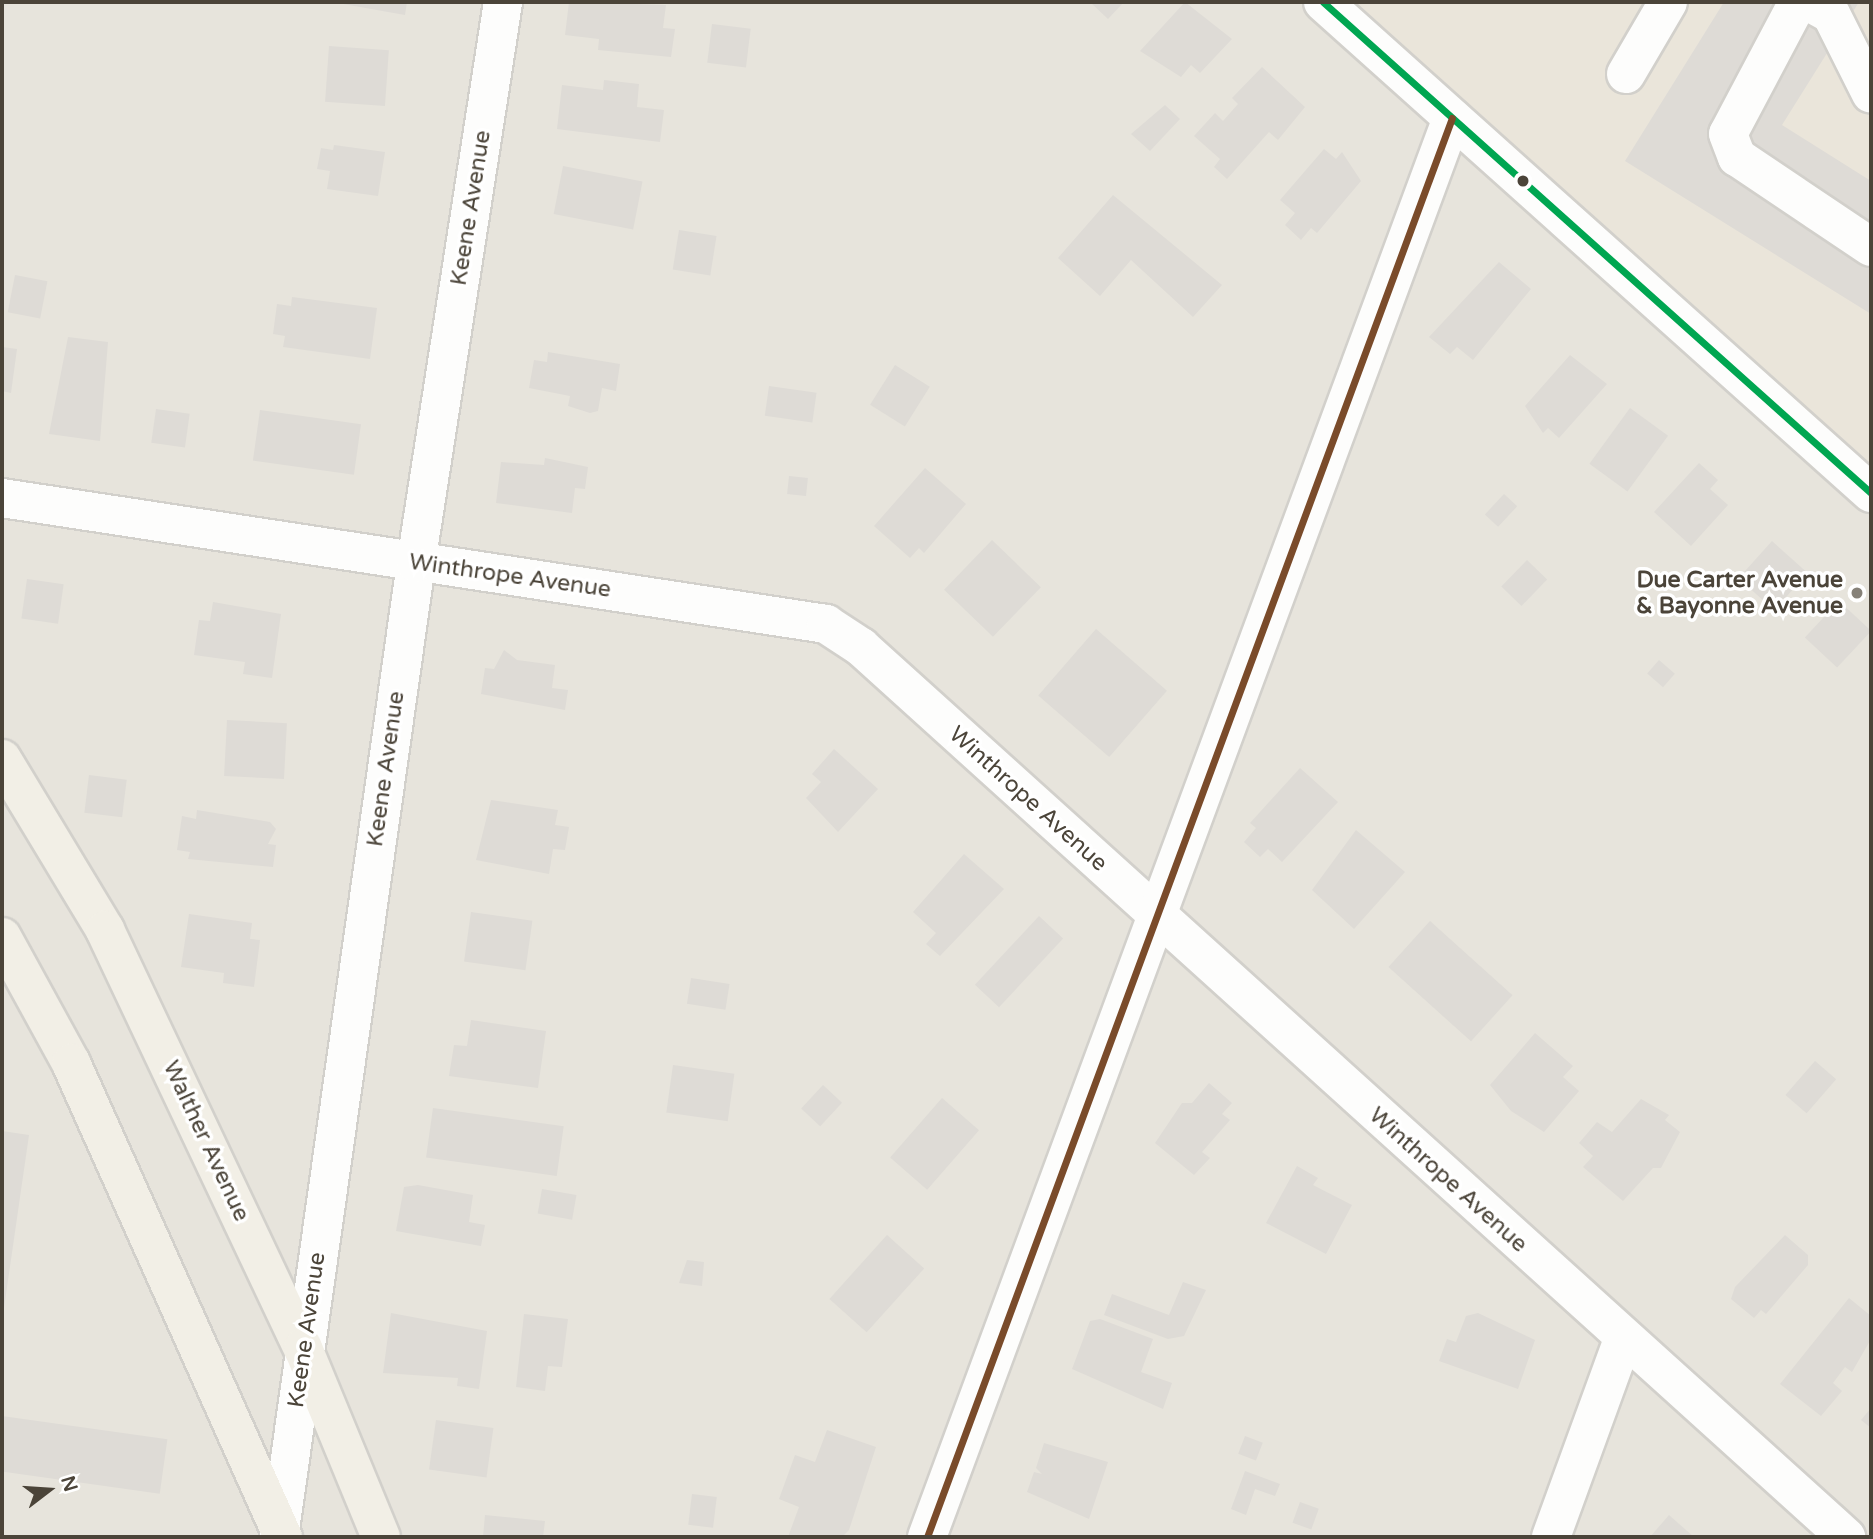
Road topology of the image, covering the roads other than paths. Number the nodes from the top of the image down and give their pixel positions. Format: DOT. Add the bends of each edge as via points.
graph roads {
  1 [pos="503,2"];
  2 [pos="1323,2"];
  3 [pos="1668,2"];
  4 [pos="1798,2"];
  5 [pos="1809,2"];
  6 [pos="1626,74"];
  7 [pos="1870,93"];
  8 [pos="1452,118"];
  9 [pos="1871,247"];
  10 [pos="1871,493"];
  11 [pos="2,498"];
  12 [pos="416,563"];
  13 [pos="2,759"];
  14 [pos="1158,915"];
  15 [pos="2,937"];
  16 [pos="1623,1339"];
  17 [pos="303,1348"];
  18 [pos="281,1535"];
  19 [pos="381,1537"];
  20 [pos="927,1537"];
  21 [pos="1551,1537"];
  22 [pos="1846,1537"];
  1 -- 12 [label="street, Keene Avenue"];
  2 -- 8 [label="street"];
  3 -- 6 [label="street"];
  4 -- 9 [label="street" via="1728,134 1737,156"];
  5 -- 7 [label="street" via="1831,14"];
  8 -- 10 [label="street"];
  8 -- 14 [label="street"];
  11 -- 12 [label="street, Winthrope Avenue"];
  12 -- 14 [label="street, Winthrope Avenue" via="827,624 861,647"];
  12 -- 17 [label="street, Keene Avenue"];
  13 -- 17 [label="main road, Walther Avenue" via="105,930"];
  14 -- 16 [label="street, Winthrope Avenue"];
  14 -- 20 [label="street"];
  15 -- 18 [label="main road" via="71,1063"];
  16 -- 21 [label="street"];
  16 -- 22 [label="street, Winthrope Avenue"];
  17 -- 18 [label="street, Keene Avenue"];
  17 -- 19 [label="main road, Walther Avenue"];
}
